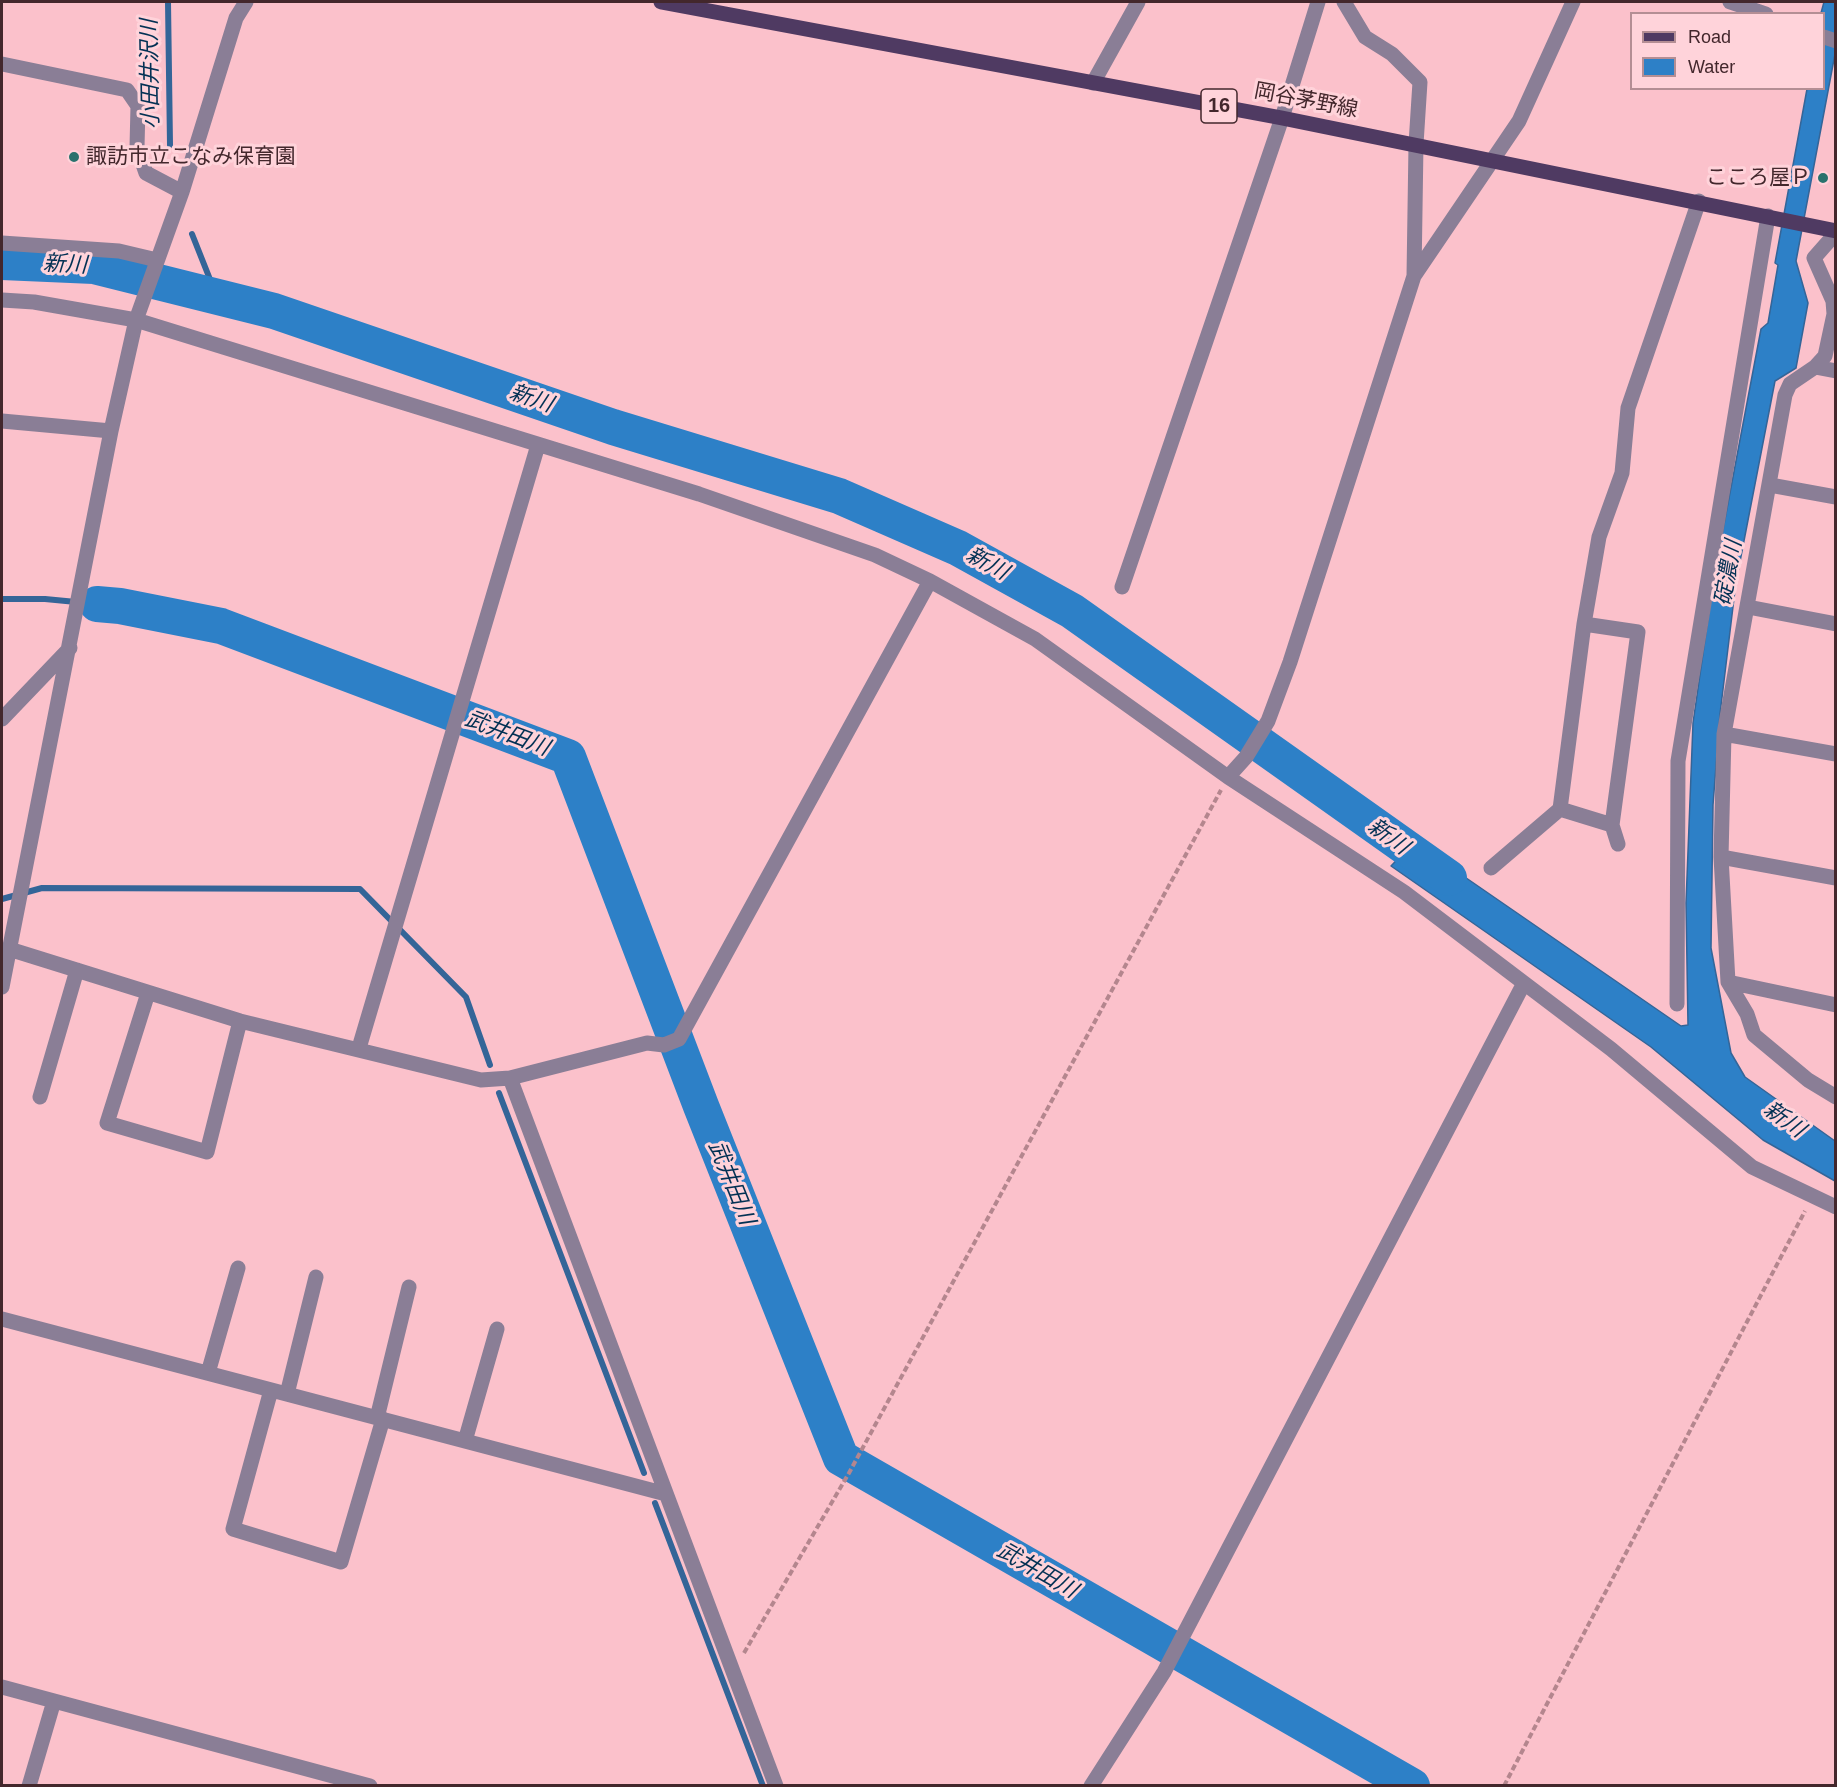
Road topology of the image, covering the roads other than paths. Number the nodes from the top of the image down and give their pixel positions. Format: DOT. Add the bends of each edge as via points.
graph roads {
  1 [pos="246,2"];
  2 [pos="661,2"];
  3 [pos="1138,2"];
  4 [pos="1318,2"];
  5 [pos="1344,2"];
  6 [pos="1573,2"];
  7 [pos="1730,2"];
  8 [pos="1760,12"];
  9 [pos="2,64"];
  10 [pos="1094,83"];
  11 [pos="1282,118"];
  12 [pos="1416,144"];
  13 [pos="1492,159"];
  14 [pos="182,192"];
  15 [pos="1699,201"];
  16 [pos="1772,217"];
  17 [pos="1836,232"];
  18 [pos="2,243"];
  19 [pos="155,264"];
  20 [pos="1414,276"];
  21 [pos="2,300"];
  22 [pos="136,320"];
  23 [pos="1815,367"];
  24 [pos="1836,371"];
  25 [pos="2,420"];
  26 [pos="111,431"];
  27 [pos="538,445"];
  28 [pos="1770,485"];
  29 [pos="1836,497"];
  30 [pos="930,582"];
  31 [pos="1122,587"];
  32 [pos="1748,607"];
  33 [pos="1584,624"];
  34 [pos="1836,624"];
  35 [pos="70,648"];
  36 [pos="2,719"];
  37 [pos="1724,734"];
  38 [pos="1836,754"];
  39 [pos="1228,777"];
  40 [pos="1560,809"];
  41 [pos="1612,825"];
  42 [pos="1618,844"];
  43 [pos="1721,857"];
  44 [pos="1491,868"];
  45 [pos="1836,878"];
  46 [pos="9,950"];
  47 [pos="77,970"];
  48 [pos="1728,982"];
  49 [pos="1524,983"];
  50 [pos="2,987"];
  51 [pos="148,993"];
  52 [pos="1677,1004"];
  53 [pos="1836,1005"];
  54 [pos="240,1021"];
  55 [pos="359,1048"];
  56 [pos="510,1078"];
  57 [pos="40,1097"];
  58 [pos="1836,1097"];
  59 [pos="1836,1207"];
  60 [pos="238,1269"];
  61 [pos="316,1277"];
  62 [pos="409,1287"];
  63 [pos="2,1319"];
  64 [pos="497,1329"];
  65 [pos="208,1373"];
  66 [pos="271,1390"];
  67 [pos="287,1394"];
  68 [pos="380,1419"];
  69 [pos="465,1441"];
  70 [pos="666,1494"];
  71 [pos="2,1687"];
  72 [pos="54,1701"];
  73 [pos="29,1785"];
  74 [pos="370,1785"];
  75 [pos="776,1785"];
  76 [pos="1091,1785"];
  1 -- 14 [label="street" via="236,18"];
  2 -- 10 [label="main road, 岡谷茅野線 / 16"];
  3 -- 10 [label="street"];
  4 -- 11 [label="street"];
  5 -- 12 [label="street" via="1365,36 1392,54 1420,82"];
  6 -- 13 [label="street" via="1519,121"];
  7 -- 8 [label="street"];
  9 -- 14 [label="street" via="127,90 138,106 137,147 146,173"];
  10 -- 11 [label="main road, 岡谷茅野線 / 16"];
  11 -- 12 [label="main road, 岡谷茅野線 / 16"];
  11 -- 31 [label="street"];
  12 -- 13 [label="main road, 岡谷茅野線 / 16"];
  12 -- 20 [label="street"];
  13 -- 15 [label="main road, 岡谷茅野線 / 16"];
  13 -- 20 [label="street"];
  14 -- 19 [label="street"];
  15 -- 16 [label="main road, 岡谷茅野線 / 16"];
  15 -- 33 [label="street" via="1628,408 1622,472 1599,537"];
  16 -- 17 [label="main road, 岡谷茅野線 / 16"];
  16 -- 52 [label="street" via="1678,761"];
  17 -- 23 [label="street" via="1814,258 1833,301 1834,314 1825,356"];
  18 -- 19 [label="street" via="119,251"];
  19 -- 22 [label="street"];
  20 -- 39 [label="street" via="1290,662 1265,726"];
  21 -- 22 [label="street"];
  22 -- 26 [label="street"];
  22 -- 27 [label="street"];
  23 -- 24 [label="street"];
  23 -- 28 [label="street" via="1790,384 1785,395"];
  25 -- 26 [label="street"];
  26 -- 35 [label="street"];
  27 -- 30 [label="street" via="699,494 864,551"];
  27 -- 55 [label="street"];
  28 -- 29 [label="street"];
  28 -- 32 [label="street"];
  30 -- 39 [label="street" via="1035,639"];
  30 -- 56 [label="street" via="679,1039 664,1045 647,1043"];
  32 -- 34 [label="street"];
  32 -- 37 [label="street"];
  33 -- 40 [label="street"];
  33 -- 41 [label="street" via="1638,632"];
  35 -- 36 [label="street"];
  35 -- 46 [label="street"];
  37 -- 38 [label="street"];
  37 -- 43 [label="street"];
  39 -- 49 [label="street" via="1404,892"];
  40 -- 41 [label="street"];
  40 -- 44 [label="street"];
  41 -- 42 [label="street"];
  43 -- 45 [label="street"];
  43 -- 48 [label="street"];
  46 -- 47 [label="street"];
  46 -- 50 [label="street"];
  47 -- 51 [label="street"];
  47 -- 57 [label="street"];
  48 -- 53 [label="street"];
  48 -- 58 [label="street" via="1754,1035 1808,1080"];
  49 -- 59 [label="street" via="1611,1049 1752,1167"];
  49 -- 76 [label="street" via="1164,1672"];
  51 -- 54 [label="street"];
  51 -- 54 [label="street" via="107,1123 207,1152"];
  54 -- 55 [label="street"];
  55 -- 56 [label="street" via="481,1080"];
  56 -- 70 [label="street"];
  60 -- 65 [label="street"];
  61 -- 67 [label="street"];
  62 -- 68 [label="street"];
  63 -- 65 [label="street"];
  64 -- 69 [label="street"];
  65 -- 66 [label="street"];
  66 -- 67 [label="street"];
  66 -- 68 [label="street" via="233,1529 341,1562"];
  67 -- 68 [label="street"];
  68 -- 69 [label="street"];
  69 -- 70 [label="street"];
  70 -- 75 [label="street"];
  71 -- 72 [label="street"];
  72 -- 73 [label="street"];
  72 -- 74 [label="street"];
}
